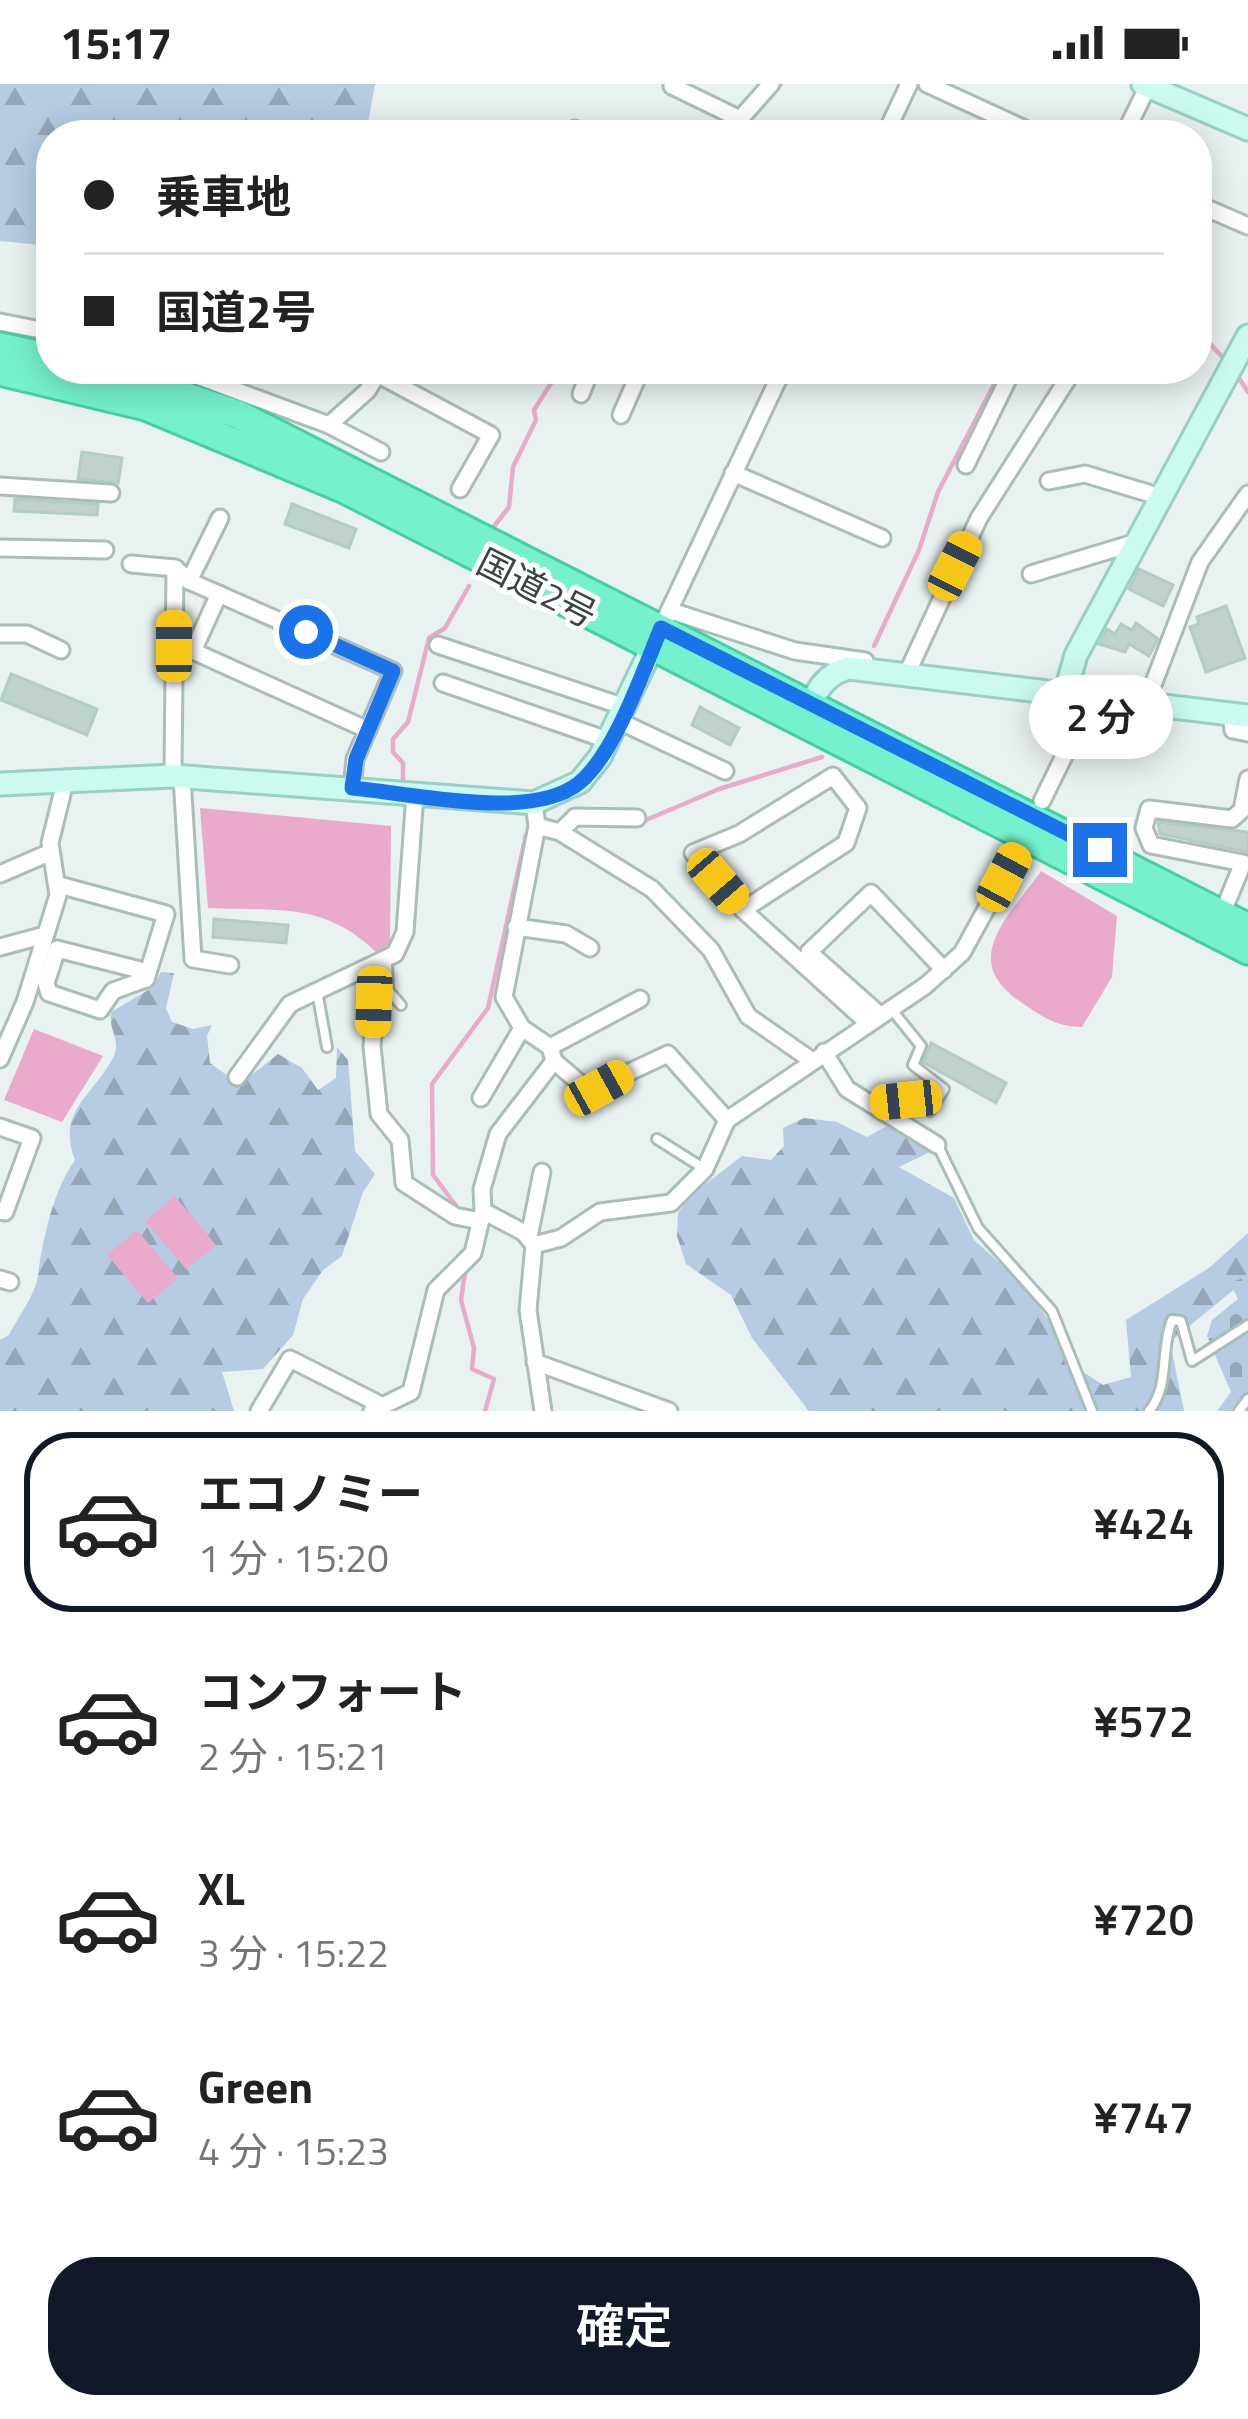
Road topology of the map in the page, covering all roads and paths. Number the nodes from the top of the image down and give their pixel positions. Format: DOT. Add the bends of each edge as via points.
graph roads {
  1 [pos="771,84"];
  2 [pos="909,84"];
  3 [pos="927,84"];
  4 [pos="1147,85"];
  5 [pos="672,86"];
  6 [pos="742,120"];
  7 [pos="892,120"];
  8 [pos="1005,120"];
  9 [pos="1131,120"];
  10 [pos="1248,129"];
  11 [pos="1212,210"];
  12 [pos="1248,226"];
  13 [pos="0,322"];
  14 [pos="36,329"];
  15 [pos="1248,336"];
  16 [pos="0,347"];
  17 [pos="36,355"];
  18 [pos="0,371"];
  19 [pos="36,380"];
  20 [pos="54,384"];
  21 [pos="149,384"];
  22 [pos="223,384"];
  23 [pos="368,384"];
  24 [pos="400,384"];
  25 [pos="585,384"];
  26 [pos="634,384"];
  27 [pos="776,384"];
  28 [pos="1005,384"];
  29 [pos="1064,384"];
  30 [pos="581,394"];
  31 [pos="621,415"];
  32 [pos="329,425"];
  33 [pos="381,452"];
  34 [pos="966,465"];
  35 [pos="733,473"];
  36 [pos="1049,481"];
  37 [pos="0,486"];
  38 [pos="460,489"];
  39 [pos="111,493"];
  40 [pos="1248,494"];
  41 [pos="1162,497"];
  42 [pos="220,518"];
  43 [pos="882,538"];
  44 [pos="1137,542"];
  45 [pos="0,548"];
  46 [pos="105,550"];
  47 [pos="131,565"];
  48 [pos="175,568"];
  49 [pos="1030,574"];
  50 [pos="188,581"];
  51 [pos="220,594"];
  52 [pos="662,629"];
  53 [pos="0,634"];
  54 [pos="438,645"];
  55 [pos="61,650"];
  56 [pos="913,670"];
  57 [pos="443,683"];
  58 [pos="1065,694"];
  59 [pos="1093,697"];
  60 [pos="1147,703"];
  61 [pos="807,713"];
  62 [pos="1239,715"];
  63 [pos="618,723"];
  64 [pos="368,730"];
  65 [pos="1248,734"];
  66 [pos="725,771"];
  67 [pos="178,777"];
  68 [pos="67,778"];
  69 [pos="1248,779"];
  70 [pos="0,784"];
  71 [pos="352,788"];
  72 [pos="415,794"];
  73 [pos="1042,801"];
  74 [pos="534,802"];
  75 [pos="638,818"];
  76 [pos="537,826"];
  77 [pos="560,832"];
  78 [pos="1019,849"];
  79 [pos="51,852"];
  80 [pos="0,874"];
  81 [pos="59,885"];
  82 [pos="743,910"];
  83 [pos="1222,914"];
  84 [pos="516,927"];
  85 [pos="1248,928"];
  86 [pos="45,934"];
  87 [pos="159,943"];
  88 [pos="0,947"];
  89 [pos="590,948"];
  90 [pos="192,950"];
  91 [pos="1248,950"];
  92 [pos="383,963"];
  93 [pos="230,965"];
  94 [pos="944,970"];
  95 [pos="146,979"];
  96 [pos="316,990"];
  97 [pos="640,999"];
  98 [pos="401,1005"];
  99 [pos="879,1016"];
  100 [pos="522,1028"];
  101 [pos="327,1046"];
  102 [pos="1,1052"];
  103 [pos="552,1054"];
  104 [pos="817,1056"];
  105 [pos="237,1078"];
  106 [pos="481,1098"];
  107 [pos="869,1102"];
  108 [pos="727,1120"];
  109 [pos="0,1127"];
  110 [pos="657,1139"];
  111 [pos="937,1145"];
  112 [pos="704,1169"];
  113 [pos="542,1172"];
  114 [pos="0,1211"];
  115 [pos="481,1216"];
  116 [pos="532,1241"];
  117 [pos="1248,1325"];
  118 [pos="535,1362"];
  119 [pos="1248,1399"];
  120 [pos="376,1408"];
  121 [pos="260,1411"];
  122 [pos="543,1411"];
  123 [pos="669,1411"];
  124 [pos="1092,1411"];
  125 [pos="1149,1411"];
  126 [pos="1239,1411"];
  1 -- 6 [label="street"];
  2 -- 7 [label="street"];
  3 -- 8 [label="street"];
  4 -- 9 [label="street"];
  4 -- 10 [label="street"];
  5 -- 6 [label="street"];
  11 -- 12 [label="street"];
  13 -- 14 [label="street"];
  15 -- 41 [label="street"];
  16 -- 17 [label="highway"];
  18 -- 19 [label="highway, 国道2号"];
  20 -- 52 [label="highway, 国道2号" via="217,434"];
  21 -- 52 [label="highway, 国道2号" via="237,413"];
  22 -- 32 [label="street"];
  23 -- 32 [label="street"];
  24 -- 38 [label="street" via="490,435"];
  25 -- 30 [label="street"];
  26 -- 31 [label="street"];
  27 -- 35 [label="street"];
  28 -- 34 [label="street"];
  29 -- 56 [label="street" via="979,518"];
  32 -- 33 [label="street"];
  35 -- 43 [label="street"];
  35 -- 52 [label="street"];
  36 -- 41 [label="street" via="1085,474"];
  37 -- 39 [label="street"];
  40 -- 60 [label="street" via="1200,562"];
  41 -- 44 [label="street"];
  42 -- 50 [label="street"];
  44 -- 49 [label="street"];
  44 -- 58 [label="street" via="1076,655"];
  45 -- 46 [label="street"];
  47 -- 48 [label="street"];
  48 -- 50 [label="street"];
  48 -- 67 [label="street"];
  50 -- 51 [label="street"];
  51 -- 64 [label="street" via="393,671"];
  51 -- 64 [label="street" via="194,651"];
  52 -- 56 [label="street"];
  52 -- 61 [label="highway, 国道2号"];
  52 -- 63 [label="street"];
  53 -- 55 [label="street" via="27,634"];
  54 -- 63 [label="street"];
  56 -- 58 [label="street"];
  56 -- 61 [label="street" via="836,671"];
  57 -- 63 [label="street"];
  58 -- 59 [label="street"];
  59 -- 60 [label="street"];
  59 -- 73 [label="street"];
  60 -- 62 [label="street"];
  61 -- 83 [label="highway, 国道2号"];
  61 -- 91 [label="highway, 国道2号"];
  62 -- 65 [label="street" via="1233,730"];
  63 -- 66 [label="street"];
  63 -- 74 [label="street" via="580,782"];
  64 -- 71 [label="street"];
  67 -- 68 [label="street"];
  67 -- 71 [label="street"];
  67 -- 90 [label="street"];
  68 -- 70 [label="street"];
  68 -- 79 [label="street"];
  69 -- 83 [label="street" via="1232,819 1149,809 1144,828 1151,845 1243,863"];
  71 -- 72 [label="street"];
  72 -- 74 [label="street"];
  72 -- 92 [label="street" via="405,932"];
  74 -- 76 [label="street"];
  75 -- 77 [label="street" via="575,818"];
  76 -- 77 [label="street"];
  76 -- 84 [label="street"];
  77 -- 104 [label="street" via="652,889 711,950 748,1016"];
  78 -- 94 [label="street" via="962,953"];
  79 -- 80 [label="street"];
  79 -- 81 [label="street"];
  81 -- 86 [label="street"];
  81 -- 87 [label="street" via="166,914"];
  82 -- 82 [label="street" via="694,848 739,834 833,776 858,808 846,844"];
  82 -- 99 [label="street"];
  83 -- 85 [label="highway, 国道2号"];
  84 -- 89 [label="street" via="566,934"];
  84 -- 100 [label="street" via="504,987"];
  86 -- 88 [label="street"];
  86 -- 102 [label="street"];
  87 -- 90 [label="street"];
  87 -- 95 [label="street"];
  90 -- 93 [label="street" via="200,963"];
  92 -- 96 [label="street"];
  92 -- 98 [label="lane" via="388,990"];
  92 -- 115 [label="street" via="372,1046 379,1114 400,1140 404,1183 455,1216"];
  94 -- 99 [label="street"];
  94 -- 99 [label="street" via="871,893 809,952"];
  95 -- 95 [label="street" via="113,991 100,1010 49,993 46,983 57,949 140,970"];
  96 -- 101 [label="lane"];
  96 -- 105 [label="street" via="290,1004"];
  97 -- 103 [label="street"];
  99 -- 104 [label="street"];
  99 -- 107 [label="lane" via="921,1046 913,1064 944,1088 930,1111 906,1100"];
  100 -- 103 [label="street"];
  100 -- 106 [label="street"];
  103 -- 108 [label="street" via="589,1091 668,1054"];
  103 -- 115 [label="street" via="498,1134"];
  104 -- 107 [label="street"];
  104 -- 108 [label="street"];
  107 -- 111 [label="street"];
  108 -- 112 [label="street"];
  109 -- 114 [label="street" via="32,1138"];
  110 -- 112 [label="lane"];
  111 -- 124 [label="lane" via="978,1228 1052,1311"];
  112 -- 116 [label="street" via="670,1203 600,1212 561,1238"];
  113 -- 116 [label="street"];
  115 -- 116 [label="street"];
  115 -- 120 [label="street" via="465,1260 436,1290 411,1392"];
  116 -- 118 [label="street"];
  117 -- 125 [label="lane" via="1192,1361 1181,1321 1172,1320 1162,1386"];
  118 -- 122 [label="street"];
  118 -- 123 [label="street"];
  119 -- 126 [label="lane"];
  120 -- 121 [label="street" via="290,1359"];
}
